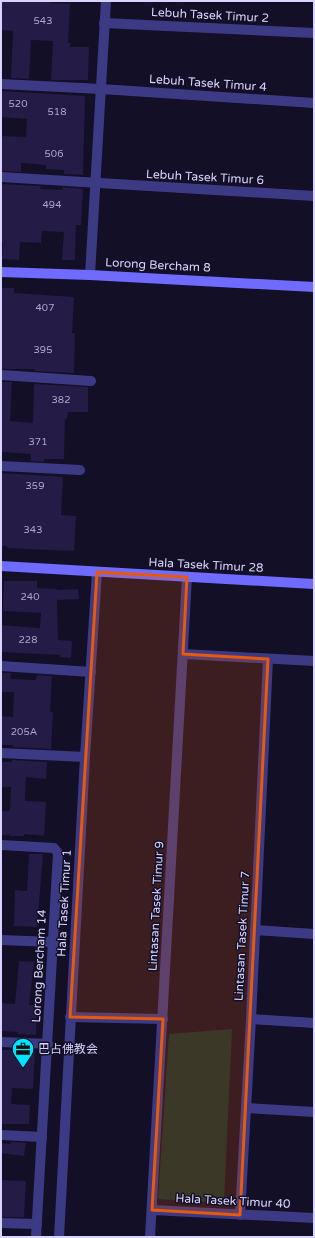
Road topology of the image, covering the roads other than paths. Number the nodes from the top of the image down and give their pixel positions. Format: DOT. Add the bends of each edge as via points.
graph roads {
  1 [pos="106,1"];
  2 [pos="104,23"];
  3 [pos="314,33"];
  4 [pos="1,84"];
  5 [pos="101,89"];
  6 [pos="314,103"];
  7 [pos="1,177"];
  8 [pos="95,183"];
  9 [pos="314,196"];
  10 [pos="1,272"];
  11 [pos="90,275"];
  12 [pos="314,287"];
  13 [pos="1,375"];
  14 [pos="91,381"];
  15 [pos="1,466"];
  16 [pos="80,470"];
  17 [pos="1,566"];
  18 [pos="97,572"];
  19 [pos="187,577"];
  20 [pos="314,584"];
  21 [pos="183,654"];
  22 [pos="268,659"];
  23 [pos="314,661"];
  24 [pos="1,666"];
  25 [pos="91,672"];
  26 [pos="1,753"];
  27 [pos="85,757"];
  28 [pos="1,845"];
  29 [pos="255,930"];
  30 [pos="314,934"];
  31 [pos="1,940"];
  32 [pos="54,942"];
  33 [pos="70,1017"];
  34 [pos="162,1019"];
  35 [pos="251,1019"];
  36 [pos="314,1023"];
  37 [pos="1,1042"];
  38 [pos="48,1044"];
  39 [pos="246,1108"];
  40 [pos="314,1112"];
  41 [pos="1,1135"];
  42 [pos="42,1137"];
  43 [pos="152,1210"];
  44 [pos="240,1215"];
  45 [pos="314,1218"];
  46 [pos="1,1223"];
  47 [pos="37,1224"];
  48 [pos="36,1237"];
  49 [pos="59,1237"];
  50 [pos="150,1237"];
  1 -- 2 [label="street"];
  2 -- 3 [label="street, Lebuh Tasek Timur 2"];
  2 -- 5 [label="street"];
  4 -- 5 [label="street, Lebuh Tasek Timur 4"];
  5 -- 6 [label="street, Lebuh Tasek Timur 4"];
  5 -- 8 [label="street"];
  7 -- 8 [label="street, Lebuh Tasek Timur 6"];
  8 -- 9 [label="street, Lebuh Tasek Timur 6"];
  8 -- 11 [label="street"];
  10 -- 11 [label="street, Lorong Bercham 8"];
  11 -- 12 [label="street, Lorong Bercham 8"];
  13 -- 14 [label="street"];
  15 -- 16 [label="street"];
  17 -- 18 [label="street, Hala Tasek Timur 28"];
  18 -- 19 [label="street, Hala Tasek Timur 28"];
  18 -- 25 [label="street, Hala Tasek Timur 1"];
  19 -- 20 [label="street, Hala Tasek Timur 28"];
  19 -- 21 [label="street, Lintasan Tasek Timur 9"];
  21 -- 22 [label="street"];
  21 -- 34 [label="street, Lintasan Tasek Timur 9"];
  22 -- 23 [label="street"];
  22 -- 29 [label="street, Lintasan Tasek Timur 7"];
  24 -- 25 [label="street"];
  25 -- 27 [label="street, Hala Tasek Timur 1"];
  26 -- 27 [label="street"];
  27 -- 33 [label="street, Hala Tasek Timur 1"];
  28 -- 32 [label="street, Lorong Bercham 14" via="54,848 58,853"];
  29 -- 30 [label="street"];
  29 -- 35 [label="street, Lintasan Tasek Timur 7"];
  31 -- 32 [label="street"];
  32 -- 38 [label="street, Lorong Bercham 14"];
  33 -- 34 [label="street"];
  33 -- 49 [label="street, Hala Tasek Timur 1"];
  34 -- 43 [label="street, Lintasan Tasek Timur 9"];
  35 -- 36 [label="street"];
  35 -- 39 [label="street, Lintasan Tasek Timur 7"];
  37 -- 38 [label="street"];
  38 -- 42 [label="street, Lorong Bercham 14"];
  39 -- 40 [label="street"];
  39 -- 44 [label="street, Lintasan Tasek Timur 7"];
  41 -- 42 [label="street"];
  42 -- 47 [label="street, Lorong Bercham 14"];
  43 -- 44 [label="street, Hala Tasek Timur 40"];
  43 -- 50 [label="street, Lintasan Tasek Timur 9"];
  44 -- 45 [label="street, Hala Tasek Timur 40"];
  46 -- 47 [label="street"];
  47 -- 48 [label="street, Lorong Bercham 14"];
}
